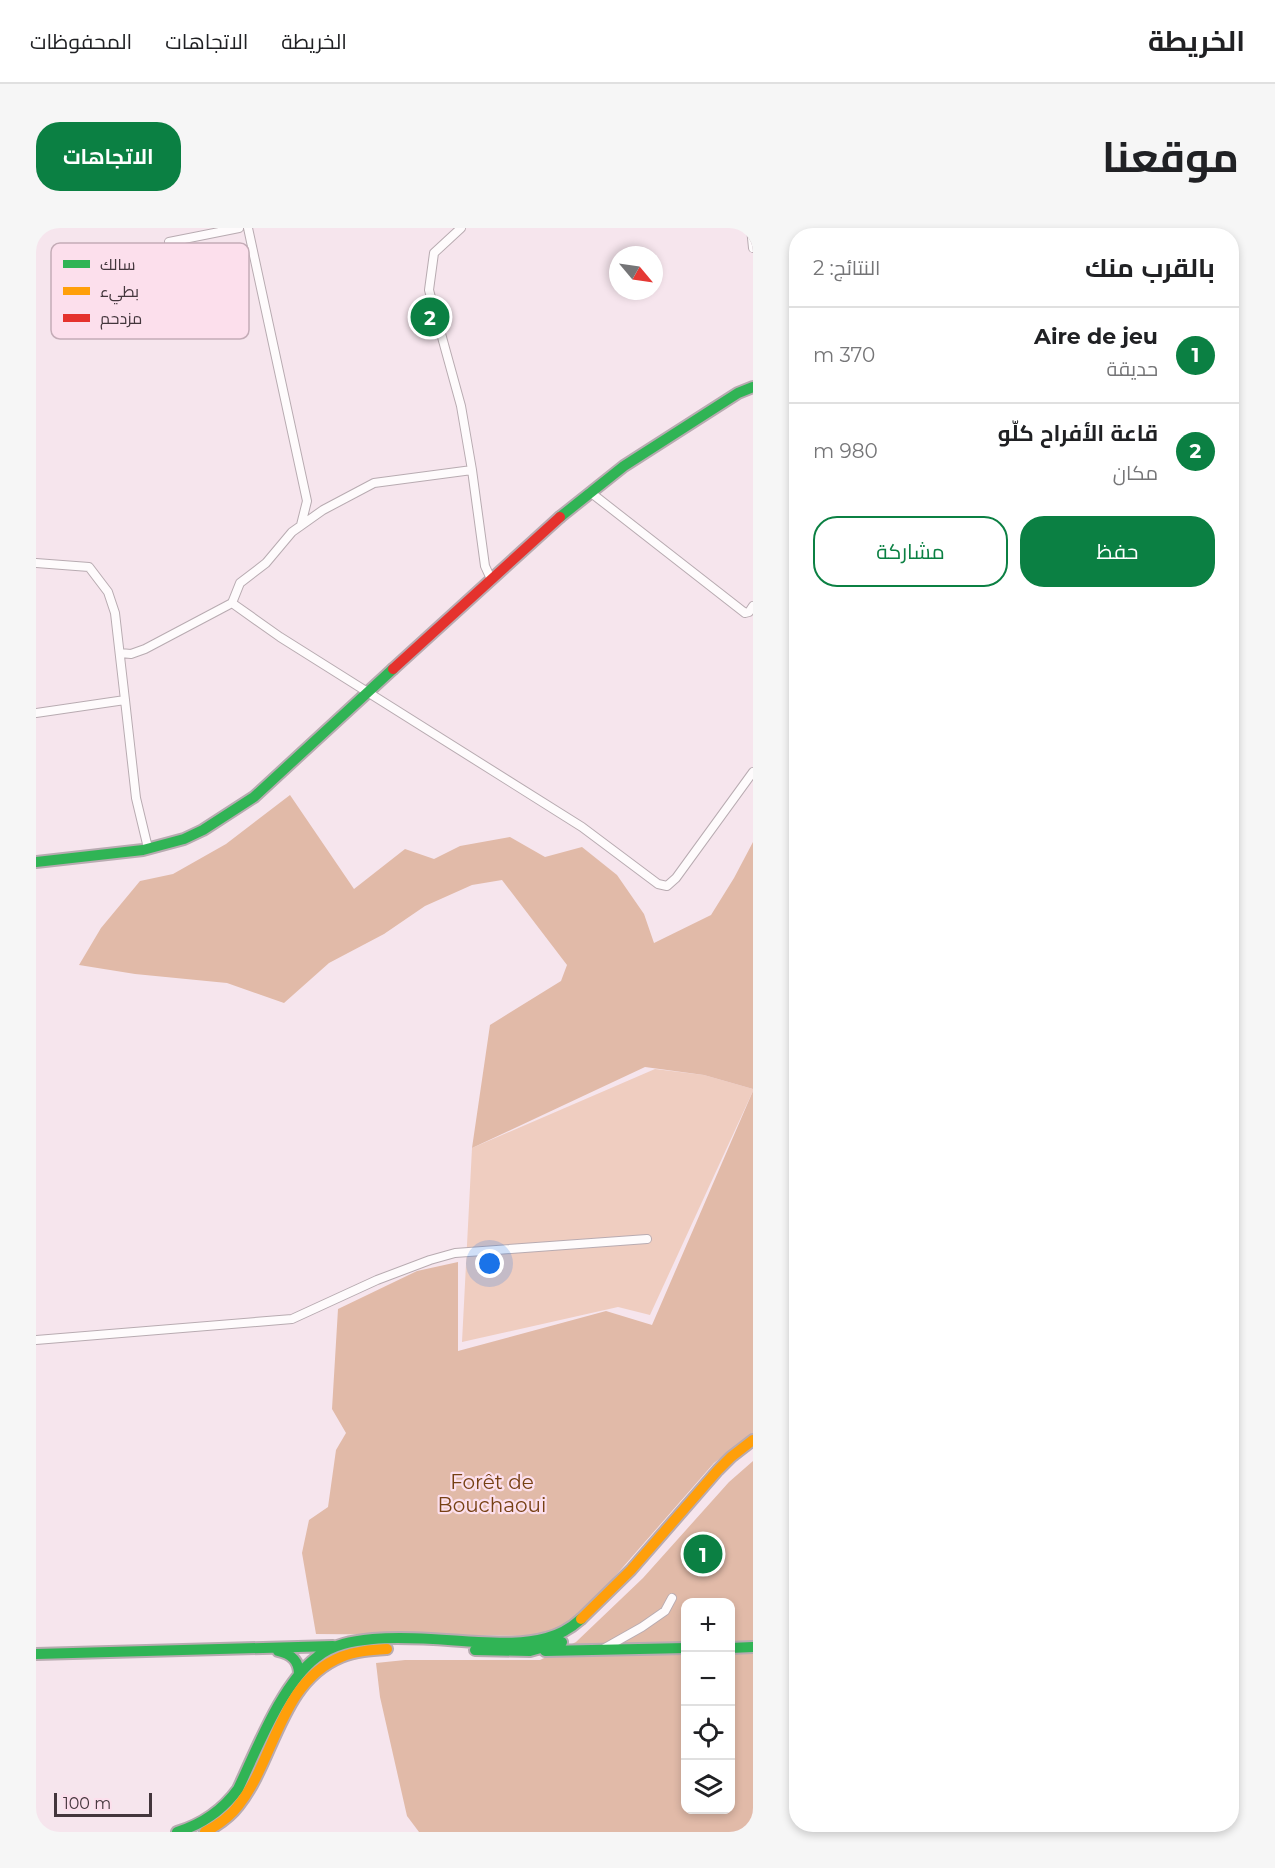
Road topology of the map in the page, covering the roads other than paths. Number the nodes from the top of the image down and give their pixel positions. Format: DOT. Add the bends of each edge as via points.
graph roads {
  1 [pos="239,228"];
  2 [pos="248,228"];
  3 [pos="461,228"];
  4 [pos="752,228"];
  5 [pos="169,242"];
  6 [pos="753,248"];
  7 [pos="753,387"];
  8 [pos="472,470"];
  9 [pos="590,492"];
  10 [pos="302,525"];
  11 [pos="36,563"];
  12 [pos="491,579"];
  13 [pos="232,603"];
  14 [pos="753,606"];
  15 [pos="120,653"];
  16 [pos="366,692"];
  17 [pos="125,700"];
  18 [pos="36,713"];
  19 [pos="753,772"];
  20 [pos="148,848"];
  21 [pos="36,862"];
  22 [pos="647,1239"];
  23 [pos="36,1340"];
  24 [pos="753,1440"];
  25 [pos="753,1451"];
  26 [pos="672,1598"];
  27 [pos="339,1645"];
  28 [pos="753,1647"];
  29 [pos="681,1648"];
  30 [pos="735,1648"];
  31 [pos="266,1649"];
  32 [pos="602,1650"];
  33 [pos="530,1651"];
  34 [pos="36,1654"];
  35 [pos="299,1674"];
  36 [pos="177,1832"];
  37 [pos="205,1832"];
  1 -- 5 [label="street"];
  2 -- 10 [label="street" via="307,501"];
  3 -- 8 [label="street" via="434,253 429,291 461,406"];
  4 -- 6 [label="street"];
  7 -- 9 [label="main road" via="704,414"];
  8 -- 10 [label="street" via="374,483"];
  8 -- 12 [label="street" via="485,566"];
  9 -- 12 [label="main road"];
  9 -- 14 [label="street" via="745,613"];
  10 -- 13 [label="street" via="266,563 240,583"];
  11 -- 15 [label="street" via="89,567 108,592"];
  12 -- 16 [label="main road"];
  13 -- 15 [label="street" via="145,649"];
  13 -- 16 [label="street"];
  15 -- 17 [label="street"];
  16 -- 19 [label="street" via="582,827 658,884 667,885 676,878"];
  16 -- 20 [label="main road" via="247,802 202,830"];
  17 -- 18 [label="street"];
  17 -- 20 [label="street" via="136,798"];
  20 -- 21 [label="main road"];
  22 -- 23 [label="street" via="455,1253 377,1281 292,1319"];
  24 -- 27 [label="main road" via="730,1457 626,1575 560,1633 518,1641 381,1640"];
  25 -- 33 [label="main road" via="715,1484 651,1560 585,1626 560,1643"];
  26 -- 32 [label="street" via="665,1611"];
  27 -- 31 [label="main road"];
  27 -- 35 [label="main road" via="315,1657"];
  28 -- 30 [label="main road"];
  29 -- 32 [label="main road"];
  31 -- 34 [label="main road"];
  31 -- 35 [label="main road" via="290,1655 299,1664"];
  32 -- 33 [label="main road"];
  33 -- 37 [label="main road" via="383,1649 334,1660 318,1671 299,1694 240,1805 223,1822"];
  35 -- 36 [label="main road" via="230,1801 208,1820"];
}
